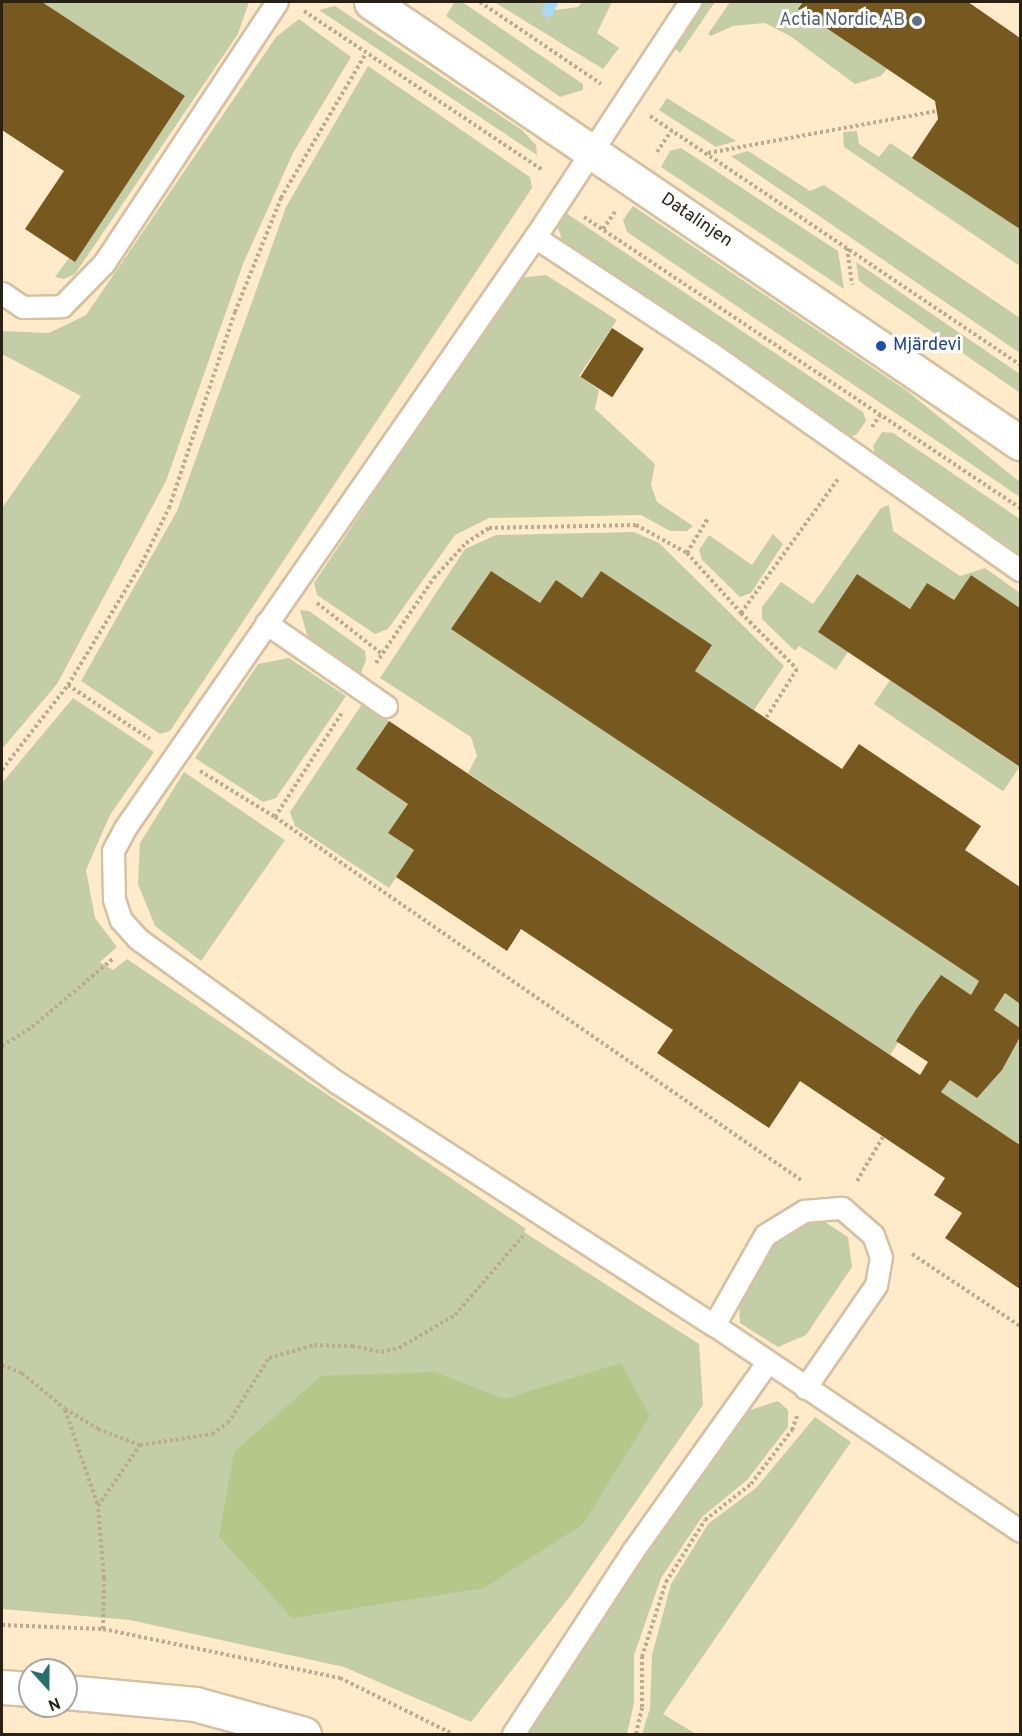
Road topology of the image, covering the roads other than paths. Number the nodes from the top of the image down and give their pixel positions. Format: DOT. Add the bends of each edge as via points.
graph roads {
  1 [pos="277,2"];
  2 [pos="371,2"];
  3 [pos="690,2"];
  4 [pos="591,149"];
  5 [pos="535,237"];
  6 [pos="2,293"];
  7 [pos="1020,443"];
  8 [pos="1020,570"];
  9 [pos="266,623"];
  10 [pos="386,706"];
  11 [pos="714,1325"];
  12 [pos="768,1363"];
  13 [pos="805,1388"];
  14 [pos="1020,1531"];
  15 [pos="2,1687"];
  16 [pos="18,1688"];
  17 [pos="78,1693"];
  18 [pos="304,1734"];
  19 [pos="513,1734"];
  1 -- 6 [label="lane" via="104,263 62,306 23,307"];
  2 -- 4 [label="street, Datalinjen"];
  3 -- 4 [label="lane"];
  4 -- 5 [label="lane"];
  4 -- 7 [label="street, Datalinjen"];
  5 -- 8 [label="lane"];
  5 -- 9 [label="lane"];
  9 -- 10 [label="lane"];
  9 -- 11 [label="lane" via="125,828 113,852 114,899 121,920 138,939 338,1083"];
  11 -- 12 [label="lane"];
  11 -- 13 [label="lane" via="765,1235 804,1211 842,1208 873,1235 881,1257 876,1285"];
  12 -- 13 [label="lane"];
  12 -- 19 [label="lane" via="632,1552"];
  13 -- 14 [label="lane"];
  15 -- 16 [label="street"];
  17 -- 18 [label="street" via="195,1704"];
}
